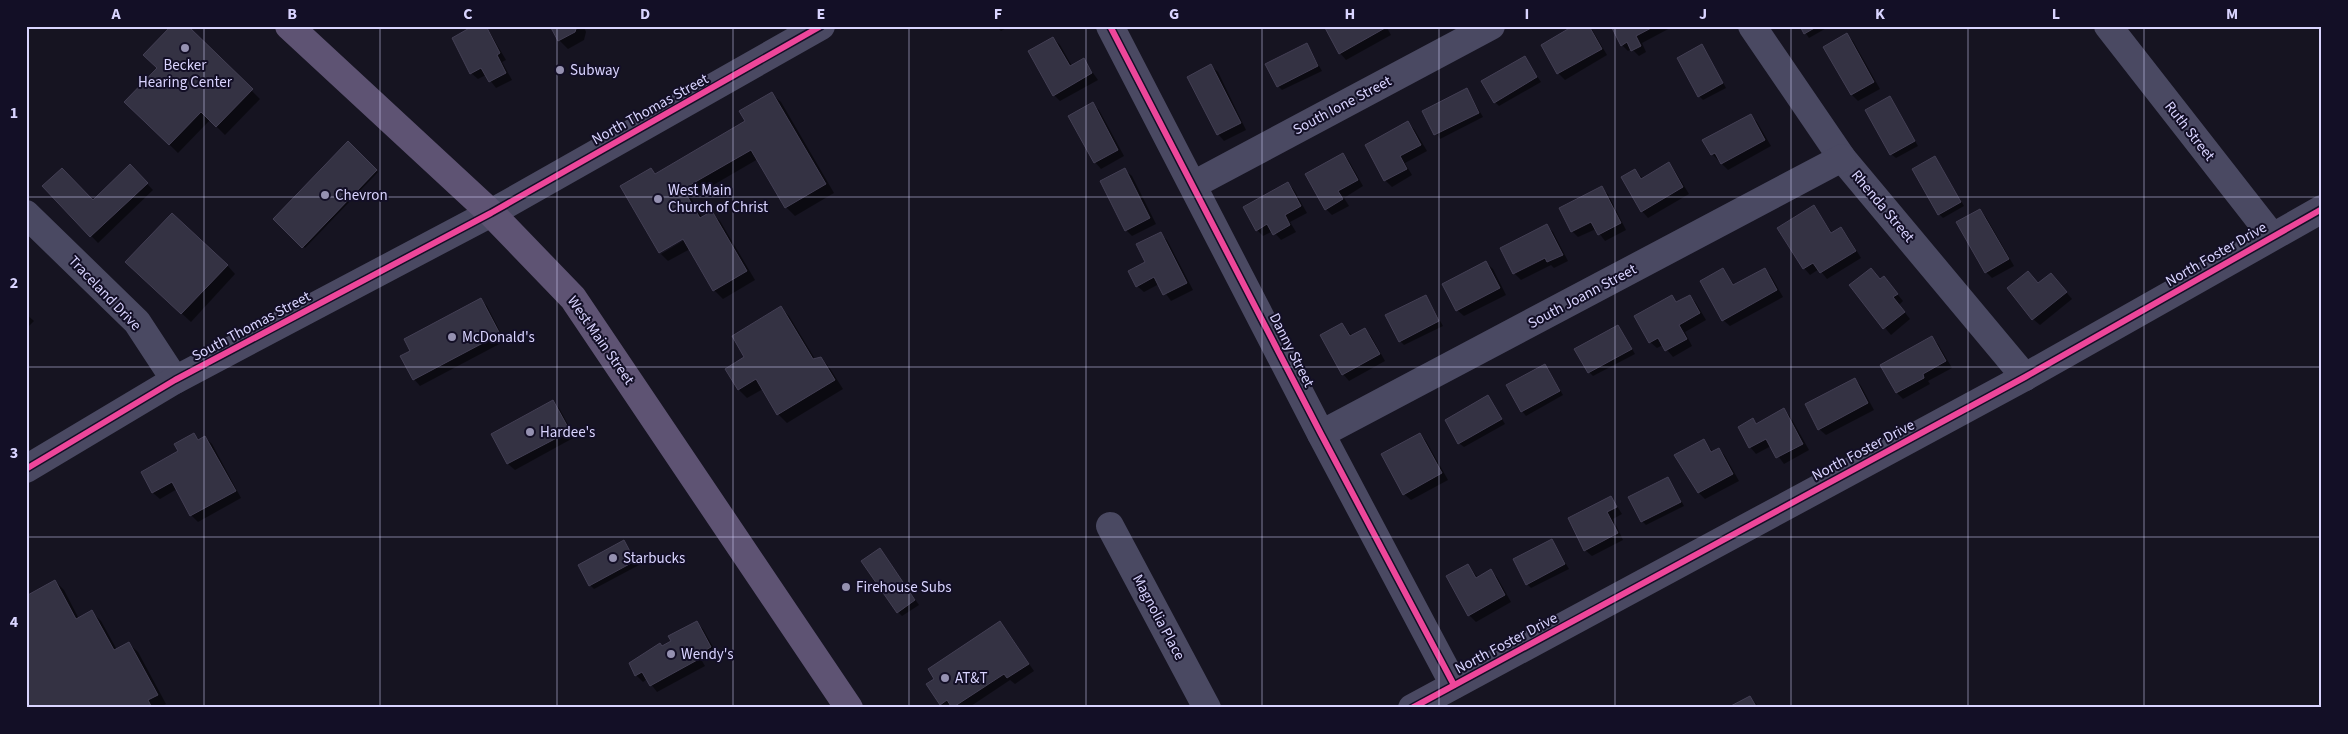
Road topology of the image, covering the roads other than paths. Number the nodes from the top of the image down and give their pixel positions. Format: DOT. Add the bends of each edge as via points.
graph roads {
  1 [pos="289,26"];
  2 [pos="821,26"];
  3 [pos="1110,26"];
  4 [pos="1491,26"];
  5 [pos="1752,26"];
  6 [pos="2108,26"];
  7 [pos="1842,158"];
  8 [pos="1193,185"];
  9 [pos="2322,209"];
  10 [pos="491,213"];
  11 [pos="26,214"];
  12 [pos="2272,236"];
  13 [pos="2025,377"];
  14 [pos="175,380"];
  15 [pos="1321,434"];
  16 [pos="26,468"];
  17 [pos="1110,526"];
  18 [pos="1454,685"];
  19 [pos="849,708"];
  20 [pos="1208,708"];
  21 [pos="1412,708"];
  1 -- 10 [label="main road, West Main Street"];
  2 -- 10 [label="street, North Thomas Street"];
  3 -- 8 [label="street, Danny Street"];
  4 -- 8 [label="street, South Ione Street"];
  5 -- 7 [label="street, Rhenda Street"];
  6 -- 12 [label="street, Ruth Street"];
  7 -- 13 [label="street, Rhenda Street"];
  7 -- 15 [label="street, South Joann Street"];
  8 -- 15 [label="street, Danny Street"];
  9 -- 12 [label="street, North Foster Drive"];
  10 -- 14 [label="street, South Thomas Street"];
  10 -- 19 [label="main road, West Main Street" via="573,298"];
  11 -- 14 [label="street, Traceland Drive" via="137,322"];
  12 -- 13 [label="street, North Foster Drive"];
  13 -- 18 [label="street, North Foster Drive"];
  14 -- 16 [label="street, South Thomas Street"];
  15 -- 18 [label="street, Danny Street"];
  17 -- 20 [label="street, Magnolia Place"];
  18 -- 21 [label="street, North Foster Drive"];
}
